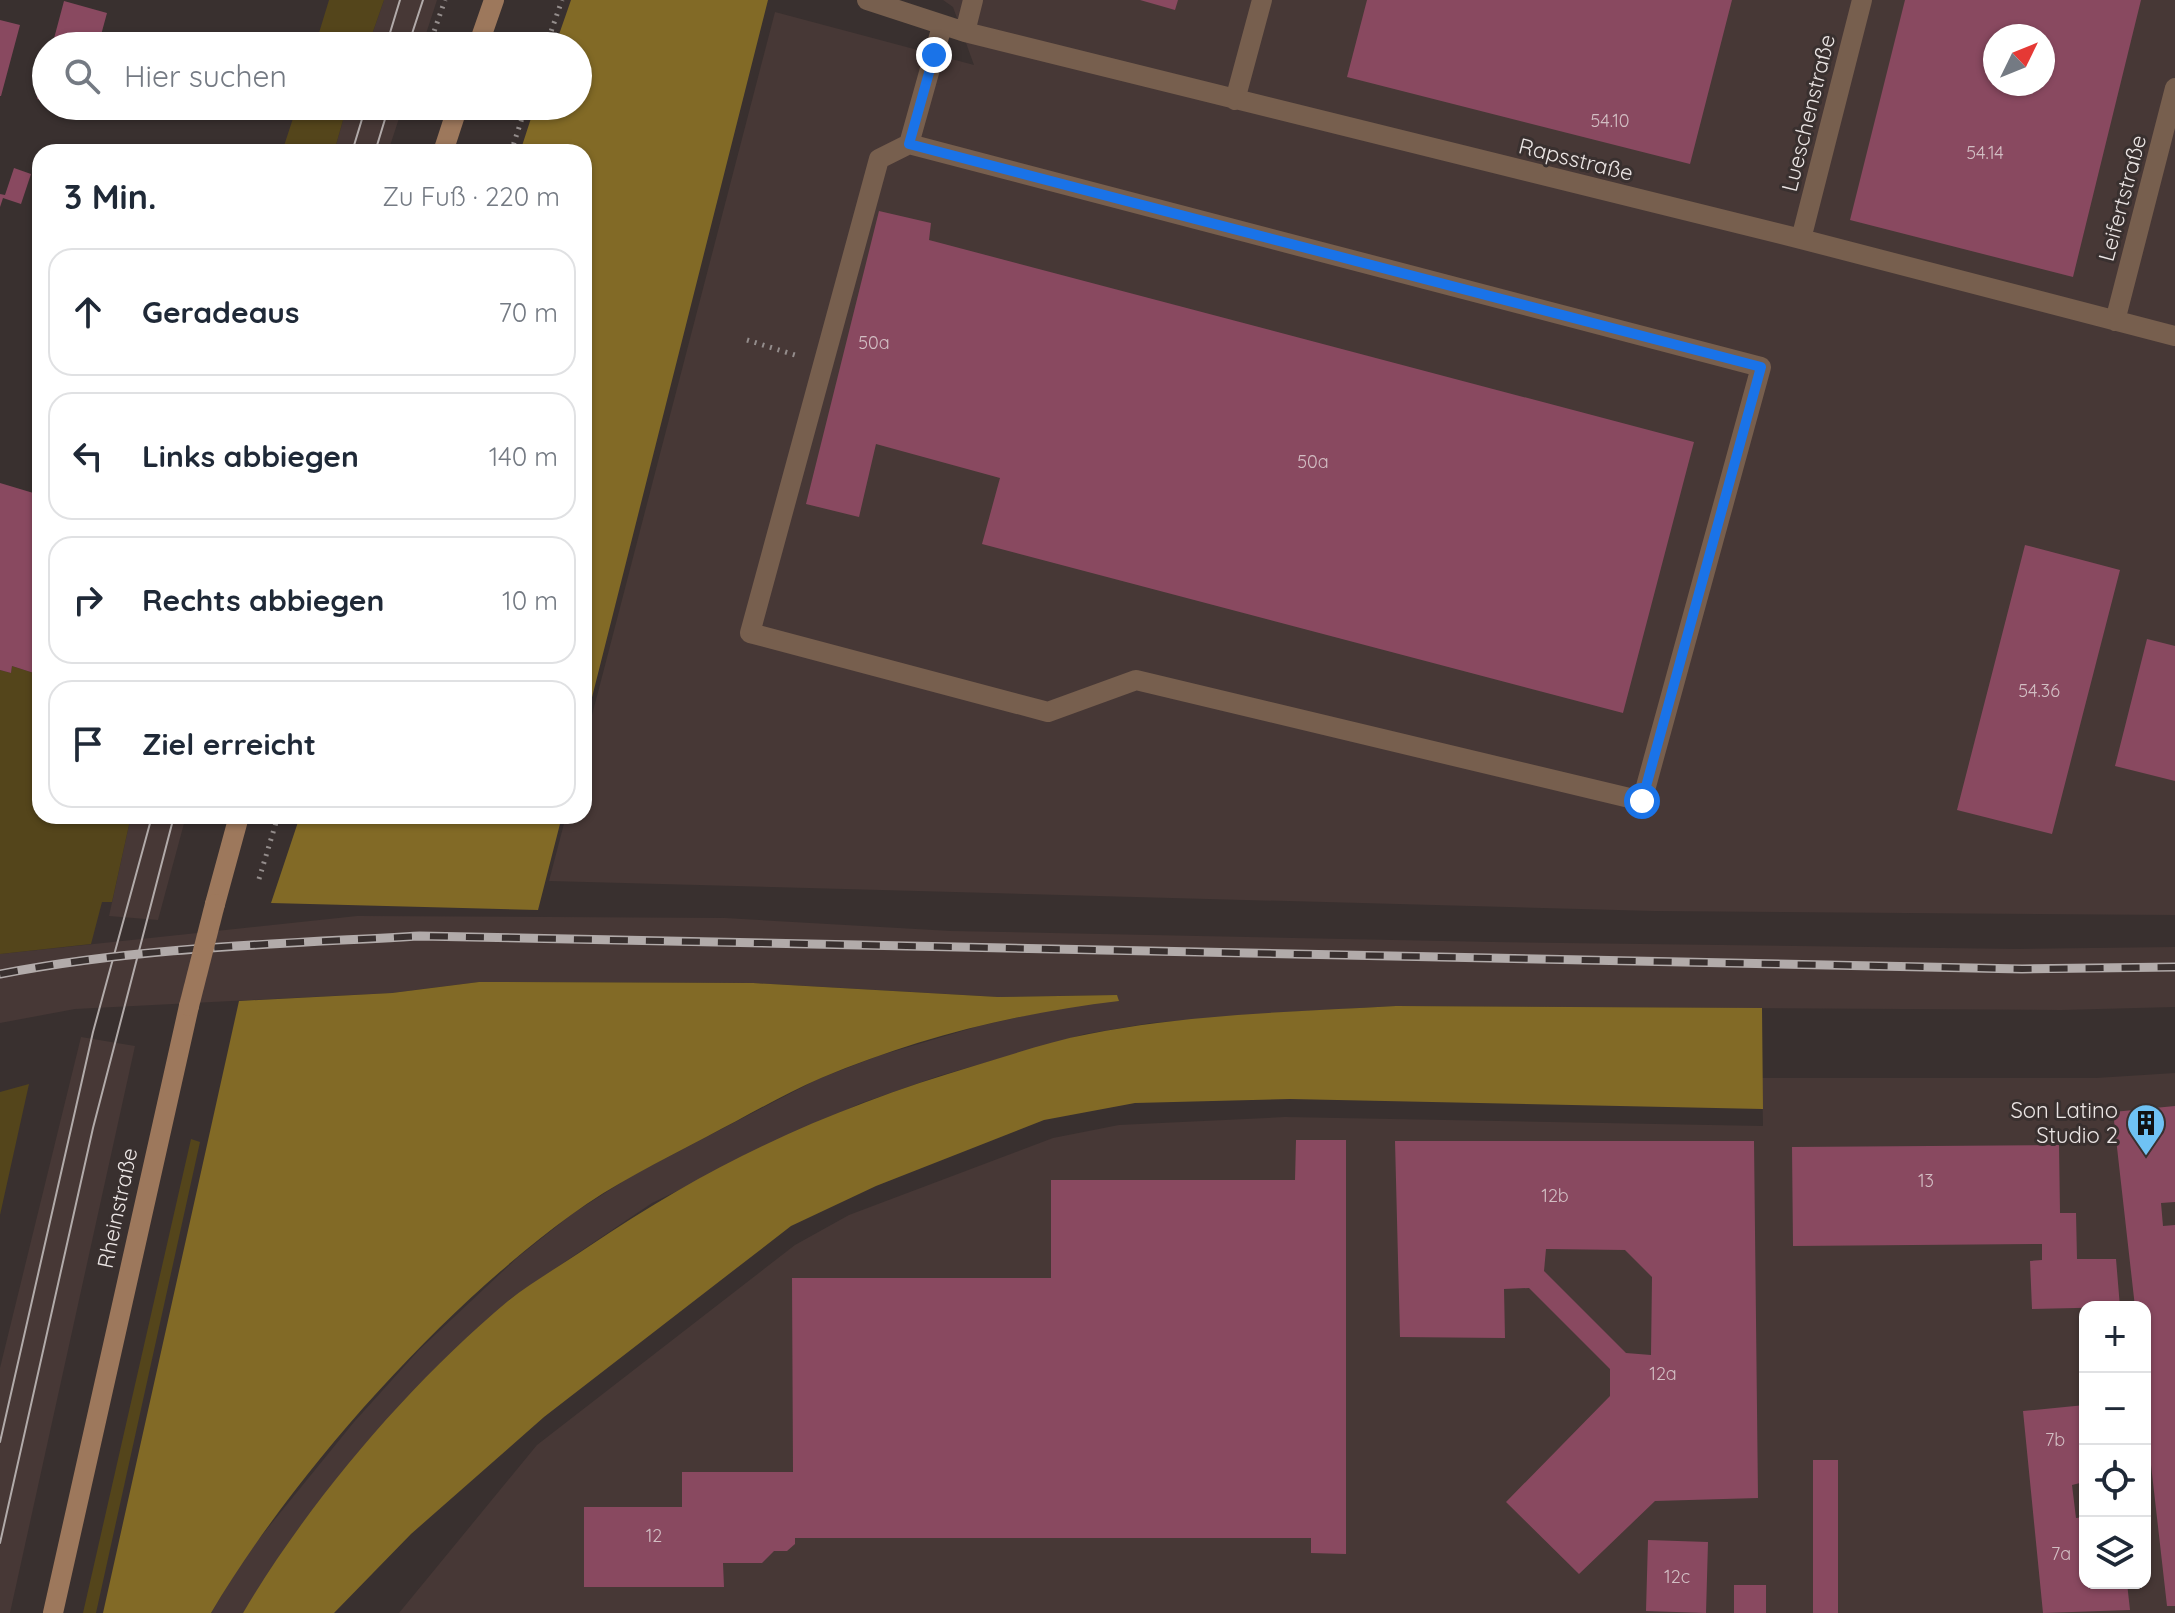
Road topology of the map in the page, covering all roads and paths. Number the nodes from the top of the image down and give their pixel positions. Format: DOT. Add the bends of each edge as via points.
graph roads {
  1 [pos="445,0"];
  2 [pos="494,0"];
  3 [pos="562,0"];
  4 [pos="867,0"];
  5 [pos="973,0"];
  6 [pos="1262,0"];
  7 [pos="1862,0"];
  8 [pos="942,26"];
  9 [pos="434,32"];
  10 [pos="483,32"];
  11 [pos="551,32"];
  12 [pos="965,32"];
  13 [pos="2175,88"];
  14 [pos="1235,100"];
  15 [pos="453,120"];
  16 [pos="521,120"];
  17 [pos="446,144"];
  18 [pos="514,144"];
  19 [pos="909,144"];
  20 [pos="1801,239"];
  21 [pos="2115,321"];
  22 [pos="2175,336"];
  23 [pos="747,340"];
  24 [pos="802,357"];
  25 [pos="237,824"];
  26 [pos="276,824"];
  27 [pos="256,888"];
  28 [pos="53,1613"];
  1 -- 9 [label="path"];
  2 -- 10 [label="main road"];
  3 -- 11 [label="path"];
  4 -- 8 [label="lane, Rapsstraße"];
  5 -- 12 [label="lane"];
  6 -- 14 [label="lane"];
  7 -- 20 [label="lane, Lueschenstraße"];
  8 -- 12 [label="lane, Rapsstraße"];
  8 -- 19 [label="lane"];
  12 -- 14 [label="lane, Rapsstraße"];
  13 -- 21 [label="lane, Leifertstraße"];
  14 -- 20 [label="lane, Rapsstraße"];
  15 -- 17 [label="main road"];
  16 -- 18 [label="path"];
  19 -- 19 [label="lane" via="879,159 750,633 1048,712 1136,680 1642,801 1761,367"];
  20 -- 21 [label="lane, Rapsstraße"];
  21 -- 22 [label="lane, Rapsstraße"];
  23 -- 24 [label="path"];
  25 -- 28 [label="main road, Rheinstraße, bridge" via="189,1006"];
  26 -- 27 [label="path"];
}
